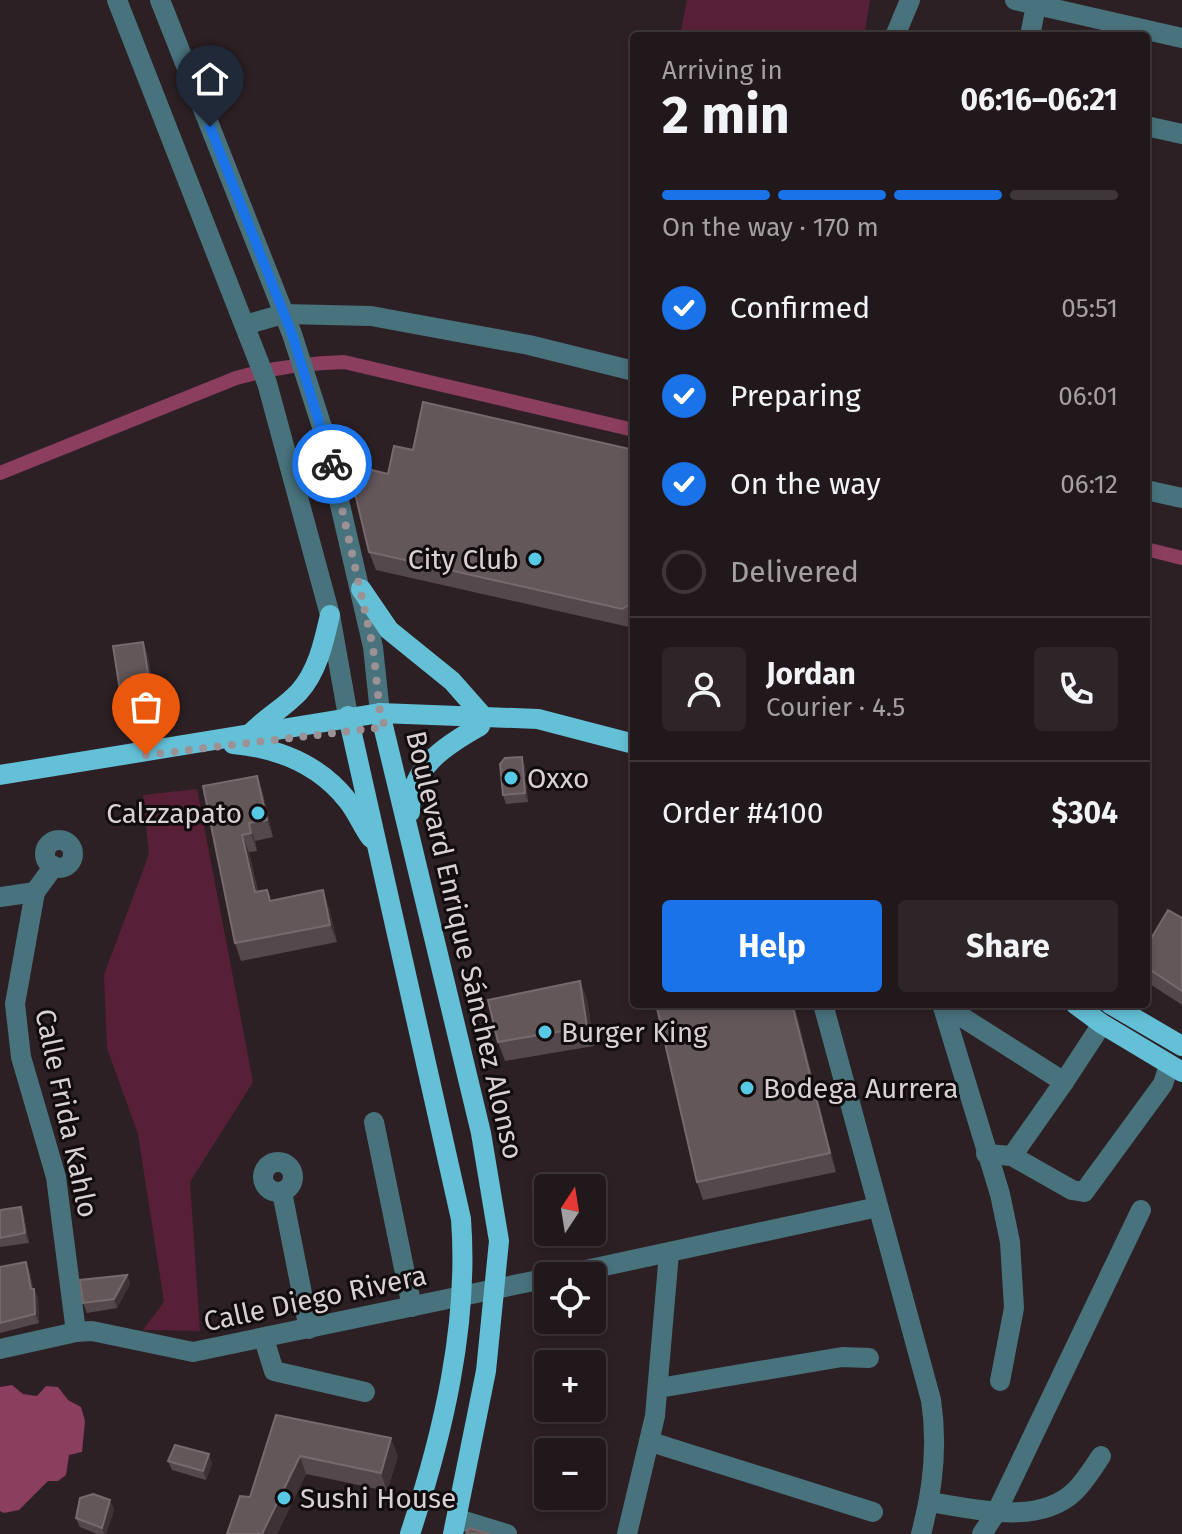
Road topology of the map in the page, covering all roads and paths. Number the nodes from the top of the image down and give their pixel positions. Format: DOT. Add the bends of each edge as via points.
graph roads {
  1 [pos="117,0"];
  2 [pos="160,0"];
  3 [pos="910,0"];
  4 [pos="1015,0"];
  5 [pos="1036,2"];
  6 [pos="897,32"];
  7 [pos="1031,32"];
  8 [pos="1182,38"];
  9 [pos="1150,127"];
  10 [pos="1182,134"];
  11 [pos="283,314"];
  12 [pos="249,333"];
  13 [pos="630,370"];
  14 [pos="1150,491"];
  15 [pos="1182,498"];
  16 [pos="361,589"];
  17 [pos="330,615"];
  18 [pos="382,720"];
  19 [pos="481,720"];
  20 [pos="350,723"];
  21 [pos="250,734"];
  22 [pos="229,743"];
  23 [pos="630,743"];
  24 [pos="630,756"];
  25 [pos="0,776"];
  26 [pos="410,832"];
  27 [pos="378,846"];
  28 [pos="54,866"];
  29 [pos="35,892"];
  30 [pos="0,897"];
  31 [pos="824,1008"];
  32 [pos="943,1008"];
  33 [pos="948,1008"];
  34 [pos="1080,1008"];
  35 [pos="1117,1008"];
  36 [pos="1102,1024"];
  37 [pos="1182,1046"];
  38 [pos="1176,1068"];
  39 [pos="1064,1082"];
  40 [pos="374,1122"];
  41 [pos="986,1154"];
  42 [pos="1012,1156"];
  43 [pos="282,1192"];
  44 [pos="878,1207"];
  45 [pos="1141,1210"];
  46 [pos="669,1253"];
  47 [pos="606,1266"];
  48 [pos="534,1281"];
  49 [pos="497,1289"];
  50 [pos="460,1297"];
  51 [pos="412,1307"];
  52 [pos="309,1329"];
  53 [pos="76,1332"];
  54 [pos="264,1339"];
  55 [pos="0,1349"];
  56 [pos="869,1358"];
  57 [pos="1000,1381"];
  58 [pos="659,1388"];
  59 [pos="365,1392"];
  60 [pos="651,1442"];
  61 [pos="1101,1456"];
  62 [pos="929,1502"];
  63 [pos="997,1511"];
  64 [pos="873,1512"];
  65 [pos="455,1527"];
  66 [pos="410,1534"];
  67 [pos="507,1534"];
  68 [pos="627,1534"];
  69 [pos="921,1534"];
  70 [pos="982,1534"];
  1 -- 12 [label="street"];
  2 -- 11 [label="street, Boulevard Enrique Sánchez Alonso"];
  3 -- 6 [label="street"];
  4 -- 5 [label="street"];
  5 -- 7 [label="street"];
  5 -- 8 [label="street"];
  9 -- 10 [label="street"];
  11 -- 12 [label="street"];
  11 -- 13 [label="street" via="402,321"];
  11 -- 16 [label="street, Boulevard Enrique Sánchez Alonso" via="336,478"];
  12 -- 17 [label="street"];
  14 -- 15 [label="street"];
  16 -- 18 [label="street, Boulevard Enrique Sánchez Alonso"];
  16 -- 19 [label="main road" via="389,630 452,681"];
  17 -- 20 [label="street"];
  17 -- 21 [label="main road" via="311,676"];
  18 -- 19 [label="main road"];
  18 -- 20 [label="main road"];
  18 -- 26 [label="main road, Boulevard Enrique Sánchez Alonso"];
  19 -- 23 [label="main road" via="538,719"];
  19 -- 24 [label="main road"];
  19 -- 26 [label="main road" via="422,770 409,800"];
  20 -- 21 [label="main road"];
  20 -- 22 [label="main road"];
  20 -- 27 [label="main road"];
  21 -- 25 [label="main road"];
  22 -- 25 [label="main road"];
  22 -- 27 [label="main road" via="264,747 317,772 347,799"];
  26 -- 49 [label="main road, Boulevard Enrique Sánchez Alonso" via="494,1192"];
  27 -- 50 [label="main road" via="461,1219"];
  28 -- 29 [label="street, Calle Frida Kahlo"];
  29 -- 30 [label="street"];
  29 -- 53 [label="street, Calle Frida Kahlo" via="16,983 16,1030 56,1177"];
  31 -- 44 [label="street"];
  32 -- 41 [label="street"];
  33 -- 39 [label="street"];
  34 -- 36 [label="main road"];
  35 -- 37 [label="main road"];
  36 -- 38 [label="main road"];
  36 -- 39 [label="street"];
  38 -- 42 [label="street" via="1084,1192"];
  39 -- 42 [label="street"];
  40 -- 51 [label="street"];
  41 -- 42 [label="street"];
  41 -- 57 [label="street" via="1004,1212 1015,1289"];
  43 -- 52 [label="street"];
  44 -- 46 [label="street"];
  44 -- 62 [label="street" via="931,1400 935,1428"];
  45 -- 63 [label="street"];
  46 -- 47 [label="street"];
  46 -- 58 [label="street"];
  48 -- 49 [label="street, Calle Diego Rivera"];
  49 -- 50 [label="street, Calle Diego Rivera"];
  49 -- 65 [label="main road, Boulevard Enrique Sánchez Alonso"];
  50 -- 51 [label="street, Calle Diego Rivera"];
  50 -- 66 [label="main road" via="440,1432"];
  51 -- 52 [label="street, Calle Diego Rivera"];
  52 -- 54 [label="street, Calle Diego Rivera"];
  53 -- 54 [label="street, Calle Diego Rivera" via="109,1333 193,1352"];
  53 -- 55 [label="street, Calle Diego Rivera"];
  54 -- 59 [label="street" via="274,1371"];
  56 -- 58 [label="street" via="842,1357"];
  58 -- 60 [label="street"];
  60 -- 64 [label="street"];
  60 -- 68 [label="street"];
  61 -- 63 [label="street" via="1074,1492 1056,1504"];
  62 -- 63 [label="street"];
  62 -- 69 [label="street"];
  63 -- 70 [label="street"];
  65 -- 67 [label="street"];
}
